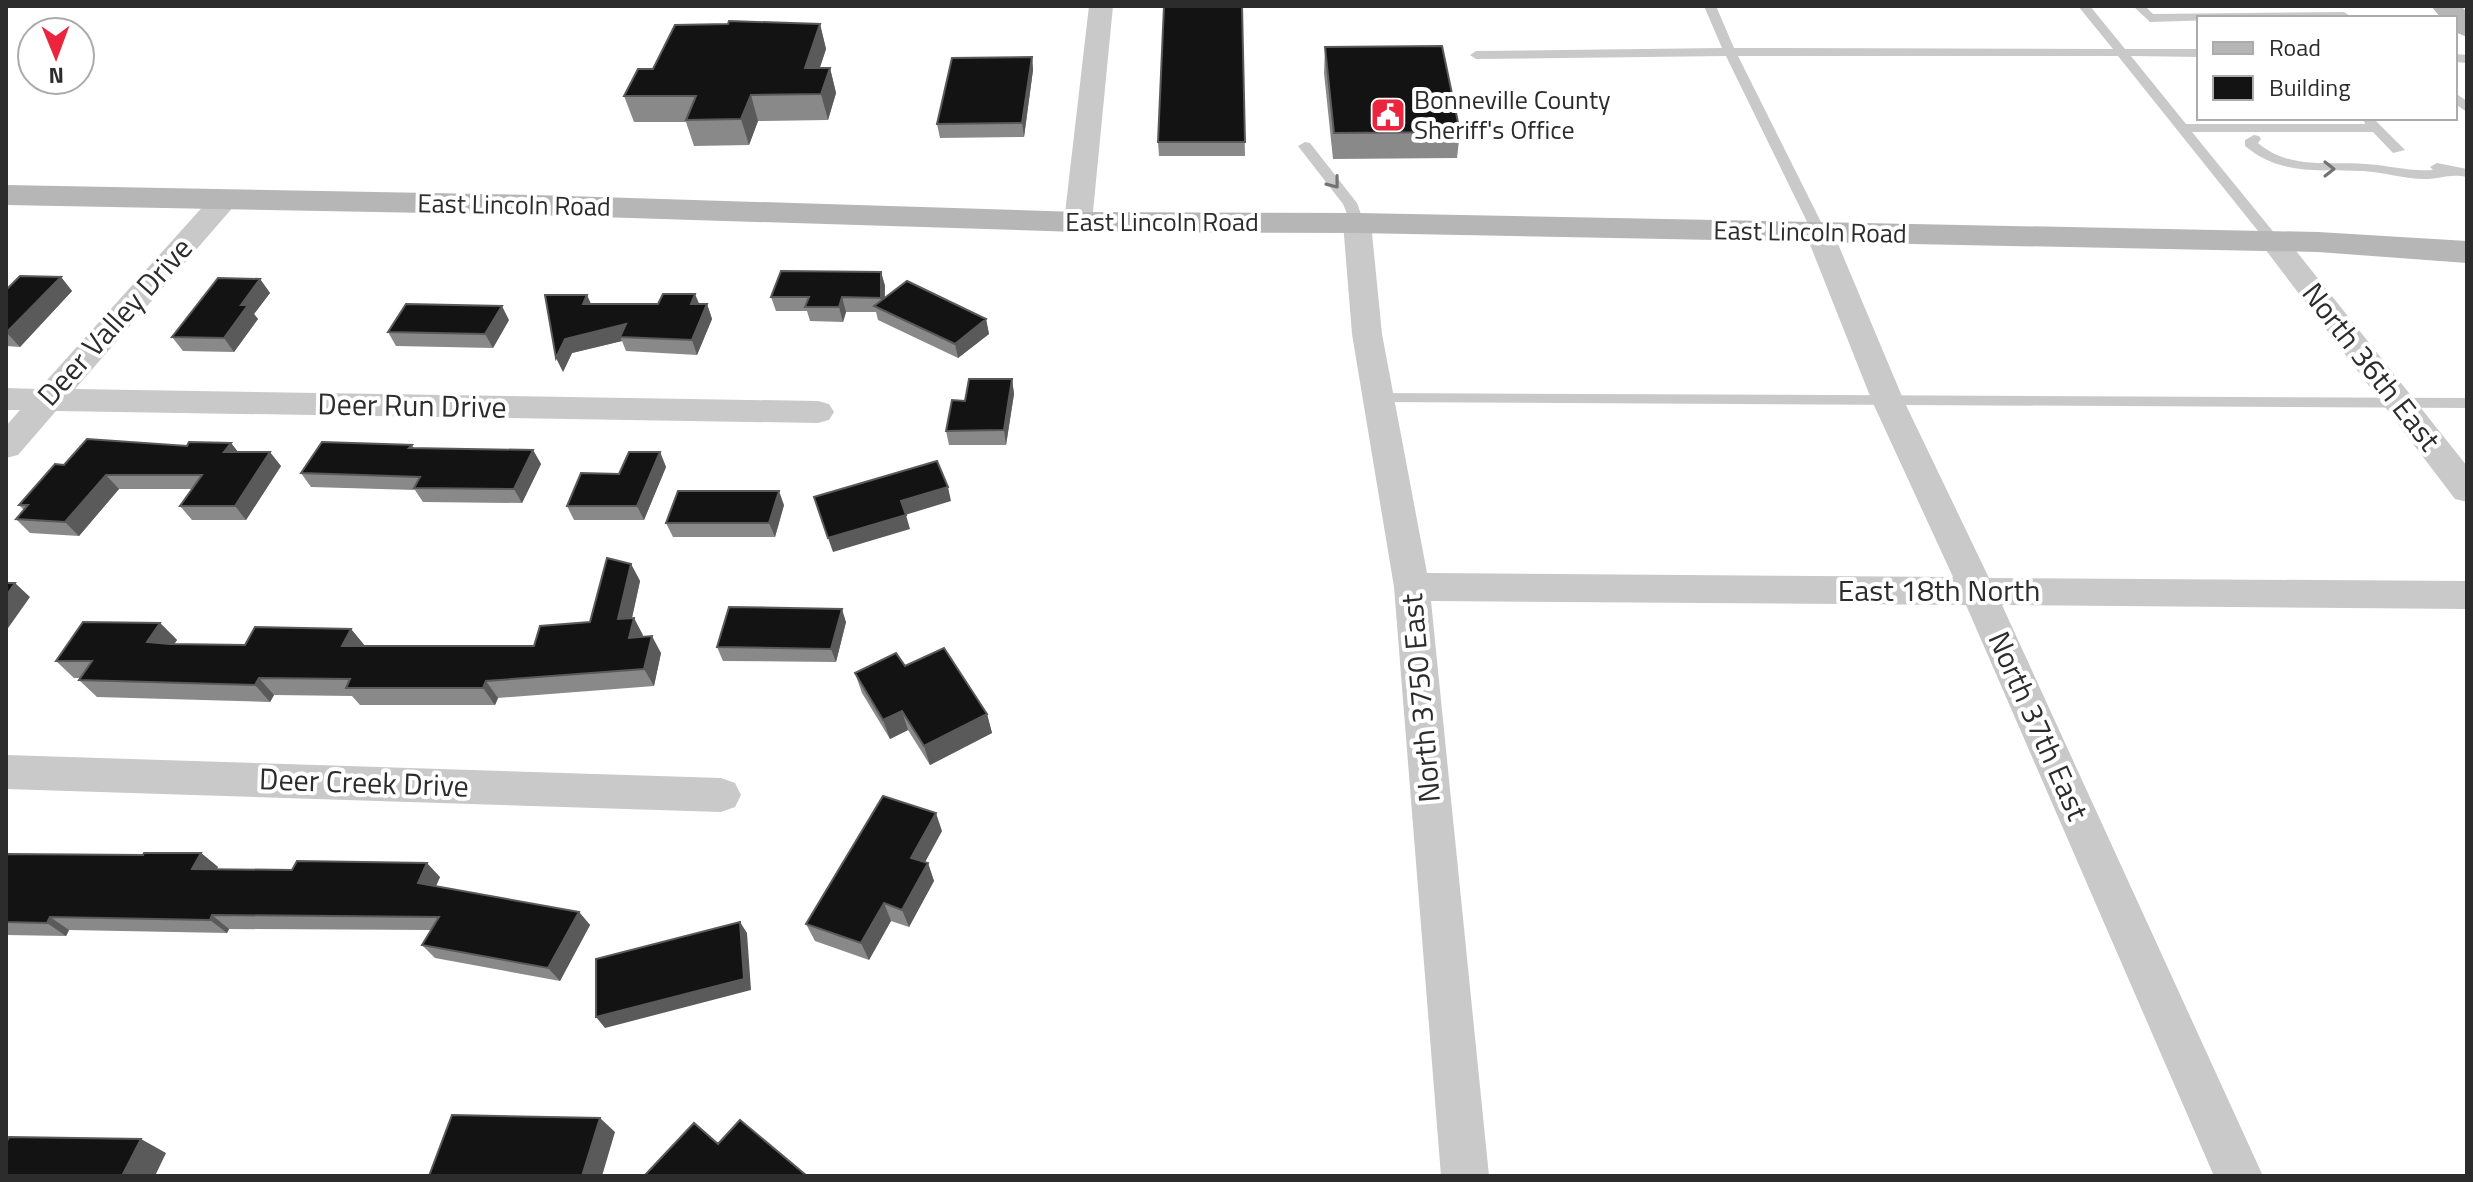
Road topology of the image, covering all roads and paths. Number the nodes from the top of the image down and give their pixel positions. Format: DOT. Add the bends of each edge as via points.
graph roads {
  1 [pos="1101,6"];
  2 [pos="1710,6"];
  3 [pos="2084,6"];
  4 [pos="2139,6"];
  5 [pos="2197,18"];
  6 [pos="1730,52"];
  7 [pos="2123,53"];
  8 [pos="2197,53"];
  9 [pos="1476,55"];
  10 [pos="2371,123"];
  11 [pos="2183,128"];
  12 [pos="2254,128"];
  13 [pos="1305,146"];
  14 [pos="2398,150"];
  15 [pos="2467,173"];
  16 [pos="6,195"];
  17 [pos="225,199"];
  18 [pos="1078,222"];
  19 [pos="1357,223"];
  20 [pos="2467,231"];
  21 [pos="1819,232"];
  22 [pos="2318,242"];
  23 [pos="2275,243"];
  24 [pos="2467,252"];
  25 [pos="1378,398"];
  26 [pos="6,399"];
  27 [pos="44,400"];
  28 [pos="1888,401"];
  29 [pos="2396,402"];
  30 [pos="2467,403"];
  31 [pos="818,412"];
  32 [pos="6,447"];
  33 [pos="2467,490"];
  34 [pos="1412,587"];
  35 [pos="1978,592"];
  36 [pos="2467,595"];
  37 [pos="6,772"];
  38 [pos="721,795"];
  39 [pos="1465,1176"];
  40 [pos="2239,1176"];
  1 -- 18 [label="street"];
  2 -- 6 [label="lane"];
  3 -- 7 [label="lane"];
  4 -- 5 [label="lane" via="2150,18"];
  6 -- 7 [label="lane"];
  6 -- 9 [label="lane"];
  6 -- 21 [label="lane"];
  7 -- 8 [label="lane"];
  7 -- 11 [label="lane"];
  10 -- 12 [label="lane"];
  10 -- 14 [label="lane"];
  11 -- 12 [label="lane"];
  11 -- 23 [label="lane"];
  12 -- 15 [label="lane, one-way" via="2250,143 2261,155 2310,169"];
  13 -- 19 [label="lane, one-way" via="1350,203"];
  16 -- 17 [label="main road, East Lincoln Road"];
  17 -- 18 [label="main road, East Lincoln Road"];
  17 -- 27 [label="street, Deer Valley Drive"];
  18 -- 19 [label="main road, East Lincoln Road"];
  19 -- 21 [label="main road, East Lincoln Road"];
  19 -- 25 [label="street, North 3750 East"];
  20 -- 22 [label="main road, East Lincoln Road"];
  21 -- 23 [label="main road, East Lincoln Road"];
  21 -- 28 [label="street, North 37th East"];
  22 -- 23 [label="main road, East Lincoln Road"];
  22 -- 24 [label="main road, East Lincoln Road"];
  23 -- 29 [label="street, North 36th East"];
  25 -- 28 [label="lane"];
  25 -- 34 [label="street, North 3750 East"];
  26 -- 27 [label="street, Deer Run Drive"];
  27 -- 31 [label="street, Deer Run Drive"];
  27 -- 32 [label="street, Deer Valley Drive"];
  28 -- 29 [label="lane"];
  28 -- 35 [label="street, North 37th East"];
  29 -- 30 [label="lane"];
  29 -- 33 [label="street, North 36th East"];
  34 -- 35 [label="street, East 18th North"];
  34 -- 39 [label="street, North 3750 East"];
  35 -- 36 [label="street, East 18th North"];
  35 -- 40 [label="street, North 37th East"];
  37 -- 38 [label="street, Deer Creek Drive"];
}
